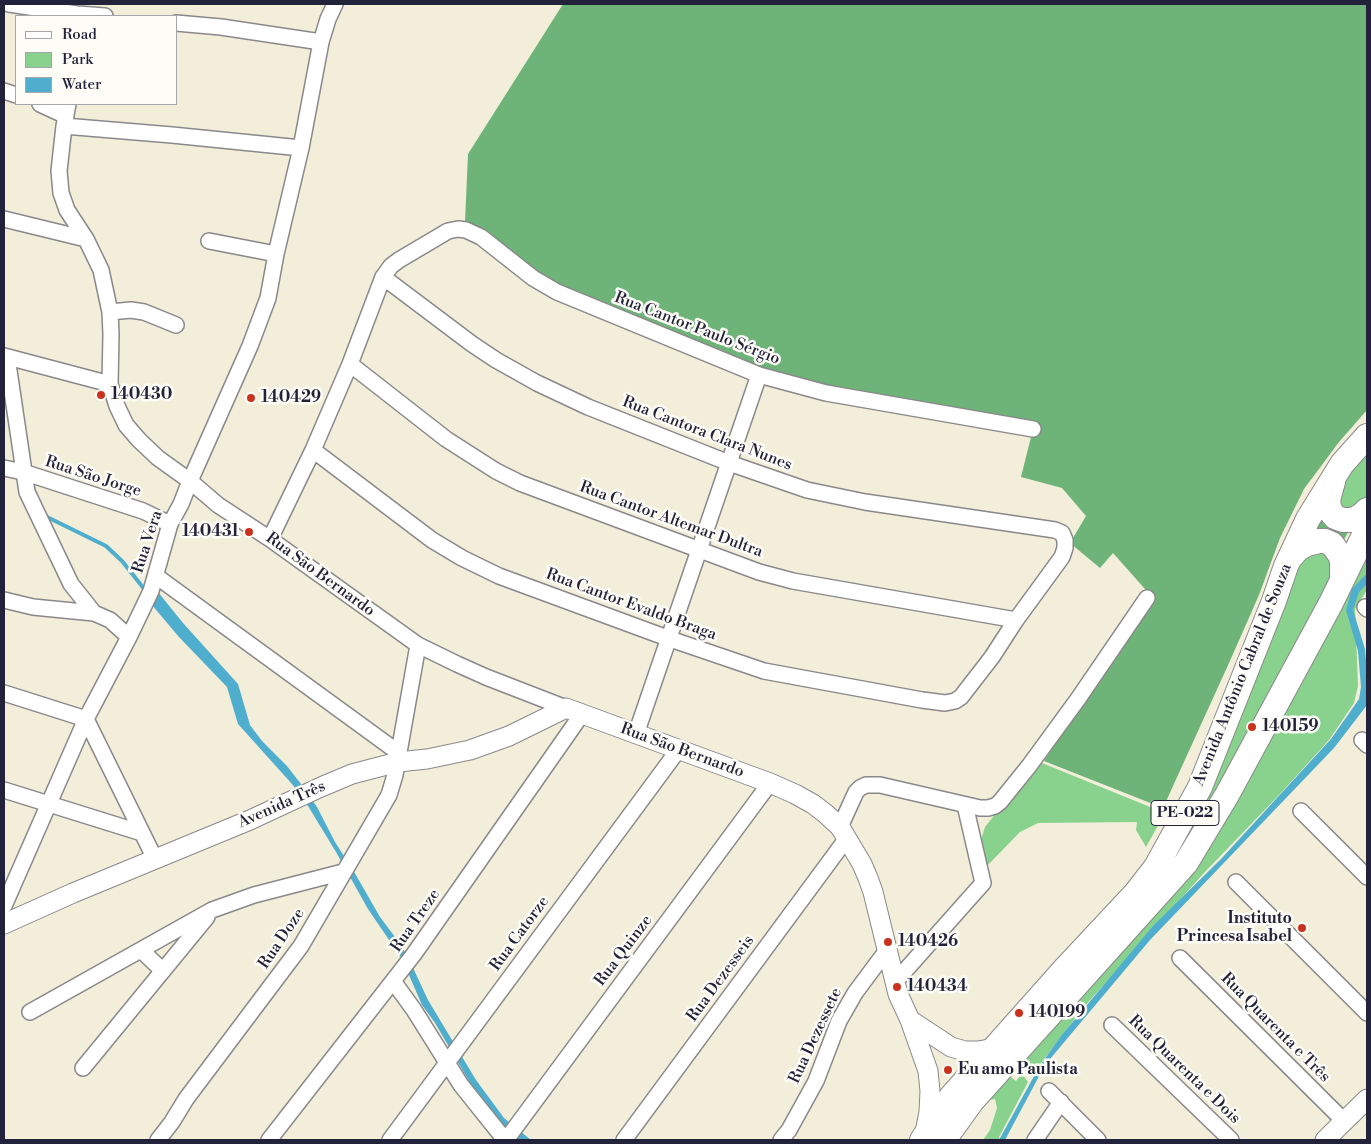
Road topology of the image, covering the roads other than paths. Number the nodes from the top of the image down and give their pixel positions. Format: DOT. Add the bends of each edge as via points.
graph roads {
  1 [pos="9,4"];
  2 [pos="335,4"];
  3 [pos="72,11"];
  4 [pos="98,15"];
  5 [pos="178,23"];
  6 [pos="321,42"];
  7 [pos="42,105"];
  8 [pos="66,115"];
  9 [pos="301,148"];
  10 [pos="4,219"];
  11 [pos="86,239"];
  12 [pos="210,242"];
  13 [pos="276,254"];
  14 [pos="383,277"];
  15 [pos="110,312"];
  16 [pos="176,325"];
  17 [pos="5,356"];
  18 [pos="350,364"];
  19 [pos="759,375"];
  20 [pos="110,384"];
  21 [pos="1033,429"];
  22 [pos="1367,436"];
  23 [pos="313,450"];
  24 [pos="729,464"];
  25 [pos="4,468"];
  26 [pos="23,472"];
  27 [pos="1334,478"];
  28 [pos="190,481"];
  29 [pos="1367,510"];
  30 [pos="170,524"];
  31 [pos="1367,529"];
  32 [pos="1055,530"];
  33 [pos="270,538"];
  34 [pos="700,550"];
  35 [pos="1291,557"];
  36 [pos="156,576"];
  37 [pos="1342,579"];
  38 [pos="1147,598"];
  39 [pos="4,600"];
  40 [pos="94,613"];
  41 [pos="1016,620"];
  42 [pos="129,637"];
  43 [pos="670,639"];
  44 [pos="418,645"];
  45 [pos="4,694"];
  46 [pos="574,711"];
  47 [pos="86,719"];
  48 [pos="636,734"];
  49 [pos="679,749"];
  50 [pos="398,757"];
  51 [pos="770,783"];
  52 [pos="4,790"];
  53 [pos="49,804"];
  54 [pos="965,805"];
  55 [pos="1301,812"];
  56 [pos="142,833"];
  57 [pos="843,833"];
  58 [pos="155,860"];
  59 [pos="343,872"];
  60 [pos="1367,877"];
  61 [pos="1236,882"];
  62 [pos="4,906"];
  63 [pos="212,910"];
  64 [pos="4,924"];
  65 [pos="141,950"];
  66 [pos="887,950"];
  67 [pos="1180,958"];
  68 [pos="163,971"];
  69 [pos="393,981"];
  70 [pos="895,982"];
  71 [pos="30,1012"];
  72 [pos="1367,1013"];
  73 [pos="910,1020"];
  74 [pos="1112,1025"];
  75 [pos="995,1048"];
  76 [pos="450,1061"];
  77 [pos="84,1068"];
  78 [pos="1050,1091"];
  79 [pos="1367,1099"];
  80 [pos="1061,1102"];
  81 [pos="1345,1122"];
  82 [pos="507,1139"];
  83 [pos="930,1139"];
  84 [pos="158,1140"];
  85 [pos="269,1140"];
  86 [pos="390,1140"];
  87 [pos="624,1140"];
  88 [pos="781,1140"];
  89 [pos="1035,1140"];
  90 [pos="1098,1140"];
  91 [pos="1231,1140"];
  92 [pos="1325,1140"];
  1 -- 3 [label="street"];
  2 -- 6 [label="street, Rua Vera"];
  3 -- 4 [label="street"];
  5 -- 6 [label="street"];
  6 -- 9 [label="street, Rua Vera"];
  7 -- 8 [label="street"];
  8 -- 9 [label="street" via="172,135"];
  8 -- 11 [label="street, Rua São Bernardo" via="59,171 61,193 67,210"];
  9 -- 13 [label="street, Rua Vera"];
  10 -- 11 [label="street"];
  11 -- 15 [label="street, Rua São Bernardo" via="101,270"];
  12 -- 13 [label="street"];
  13 -- 28 [label="street, Rua Vera" via="268,298"];
  14 -- 18 [label="street"];
  14 -- 19 [label="street, Rua Cantor Paulo Sérgio" via="399,260 448,231 466,230 481,237 533,278 557,292"];
  14 -- 24 [label="street, Rua Cantora Clara Nunes" via="480,349 537,383"];
  15 -- 16 [label="street" via="144,312"];
  15 -- 20 [label="street, Rua São Bernardo"];
  17 -- 20 [label="street"];
  17 -- 26 [label="street"];
  18 -- 23 [label="street"];
  18 -- 34 [label="street, Rua Cantor Altemar Dultra" via="446,438 496,471 520,483"];
  19 -- 21 [label="street, Rua Cantor Paulo Sérgio" via="826,393"];
  19 -- 24 [label="street"];
  20 -- 28 [label="street, Rua São Bernardo" via="126,425 158,458"];
  22 -- 27 [label="highway, Avenida Antônio Cabral de Souza / PE-022"];
  23 -- 33 [label="street"];
  23 -- 43 [label="street, Rua Cantor Evaldo Braga" via="432,540 462,558 499,576"];
  24 -- 32 [label="street, Rua Cantora Clara Nunes" via="807,490 846,498"];
  24 -- 34 [label="street"];
  25 -- 26 [label="street, Rua São Jorge"];
  26 -- 30 [label="street, Rua São Jorge" via="143,511"];
  26 -- 40 [label="street" via="27,492 71,584"];
  27 -- 29 [label="highway" via="1328,504 1335,517 1353,520"];
  27 -- 35 [label="highway, Avenida Antônio Cabral de Souza / PE-022" via="1308,518"];
  28 -- 30 [label="street, Rua Vera"];
  28 -- 33 [label="street, Rua São Bernardo" via="218,505"];
  30 -- 36 [label="street, Rua Vera"];
  31 -- 37 [label="highway, Avenida Antônio Cabral de Souza / PE-022"];
  32 -- 41 [label="street, Rua Cantor Evaldo Braga" via="1062,533 1066,548"];
  33 -- 44 [label="street, Rua São Bernardo"];
  34 -- 41 [label="street, Rua Cantor Altemar Dultra" via="793,581"];
  34 -- 43 [label="street"];
  35 -- 37 [label="highway" via="1307,544 1325,541 1332,544 1342,561"];
  35 -- 75 [label="highway, Avenida Antônio Cabral de Souza / PE-022" via="1200,786 1156,867"];
  36 -- 42 [label="street, Rua Vera"];
  36 -- 50 [label="street"];
  37 -- 83 [label="highway, Avenida Antônio Cabral de Souza / PE-022" via="1227,795 1186,864 972,1101"];
  38 -- 54 [label="street, Rua Dezesseis" via="1078,699 1000,802 988,808"];
  39 -- 40 [label="street" via="33,607"];
  40 -- 42 [label="street" via="110,620"];
  41 -- 43 [label="street, Rua Cantor Evaldo Braga" via="967,689 954,701 945,703 764,671"];
  42 -- 47 [label="street, Rua Vera"];
  43 -- 48 [label="street"];
  44 -- 46 [label="street, Rua São Bernardo" via="486,677"];
  44 -- 50 [label="street, Rua Doze"];
  45 -- 47 [label="street"];
  46 -- 48 [label="street, Rua São Bernardo"];
  46 -- 50 [label="street, Avenida Três" via="470,750 427,760"];
  46 -- 69 [label="street, Rua Treze"];
  47 -- 53 [label="street, Rua Vera"];
  47 -- 56 [label="street"];
  48 -- 49 [label="street, Rua São Bernardo"];
  49 -- 51 [label="street, Rua São Bernardo"];
  49 -- 76 [label="street, Rua Catorze"];
  50 -- 58 [label="street, Avenida Três" via="321,786"];
  50 -- 59 [label="street, Rua Doze" via="388,795"];
  51 -- 57 [label="street, Rua São Bernardo" via="813,804"];
  51 -- 82 [label="street, Rua Quinze"];
  52 -- 53 [label="street"];
  53 -- 56 [label="street"];
  53 -- 62 [label="street, Rua Vera"];
  54 -- 57 [label="street, Rua Dezesseis" via="880,786 866,786 856,792"];
  54 -- 70 [label="street" via="983,883"];
  55 -- 60 [label="street"];
  56 -- 58 [label="street"];
  57 -- 66 [label="street" via="868,878"];
  57 -- 87 [label="street, Rua Dezesseis"];
  58 -- 64 [label="street, Avenida Três" via="73,892"];
  59 -- 63 [label="street" via="254,895"];
  59 -- 84 [label="street, Rua Doze" via="302,946"];
  61 -- 72 [label="street"];
  63 -- 65 [label="street"];
  63 -- 68 [label="street"];
  65 -- 68 [label="street"];
  65 -- 71 [label="street"];
  66 -- 70 [label="street"];
  66 -- 88 [label="street, Rua Dezessete" via="839,1021 816,1081"];
  67 -- 81 [label="street, Rua Quarenta e Três"];
  68 -- 77 [label="street"];
  69 -- 76 [label="street"];
  69 -- 85 [label="street, Rua Treze"];
  70 -- 73 [label="street"];
  73 -- 75 [label="street" via="952,1047 965,1051"];
  73 -- 83 [label="street" via="928,1071"];
  74 -- 91 [label="street, Rua Quarenta e Dois"];
  75 -- 83 [label="highway, Avenida Antônio Cabral de Souza / PE-022" via="951,1097"];
  76 -- 82 [label="street" via="461,1085"];
  76 -- 86 [label="street, Rua Catorze"];
  78 -- 80 [label="street"];
  79 -- 81 [label="street"];
  80 -- 89 [label="street"];
  80 -- 90 [label="street"];
  81 -- 92 [label="street"];
}
